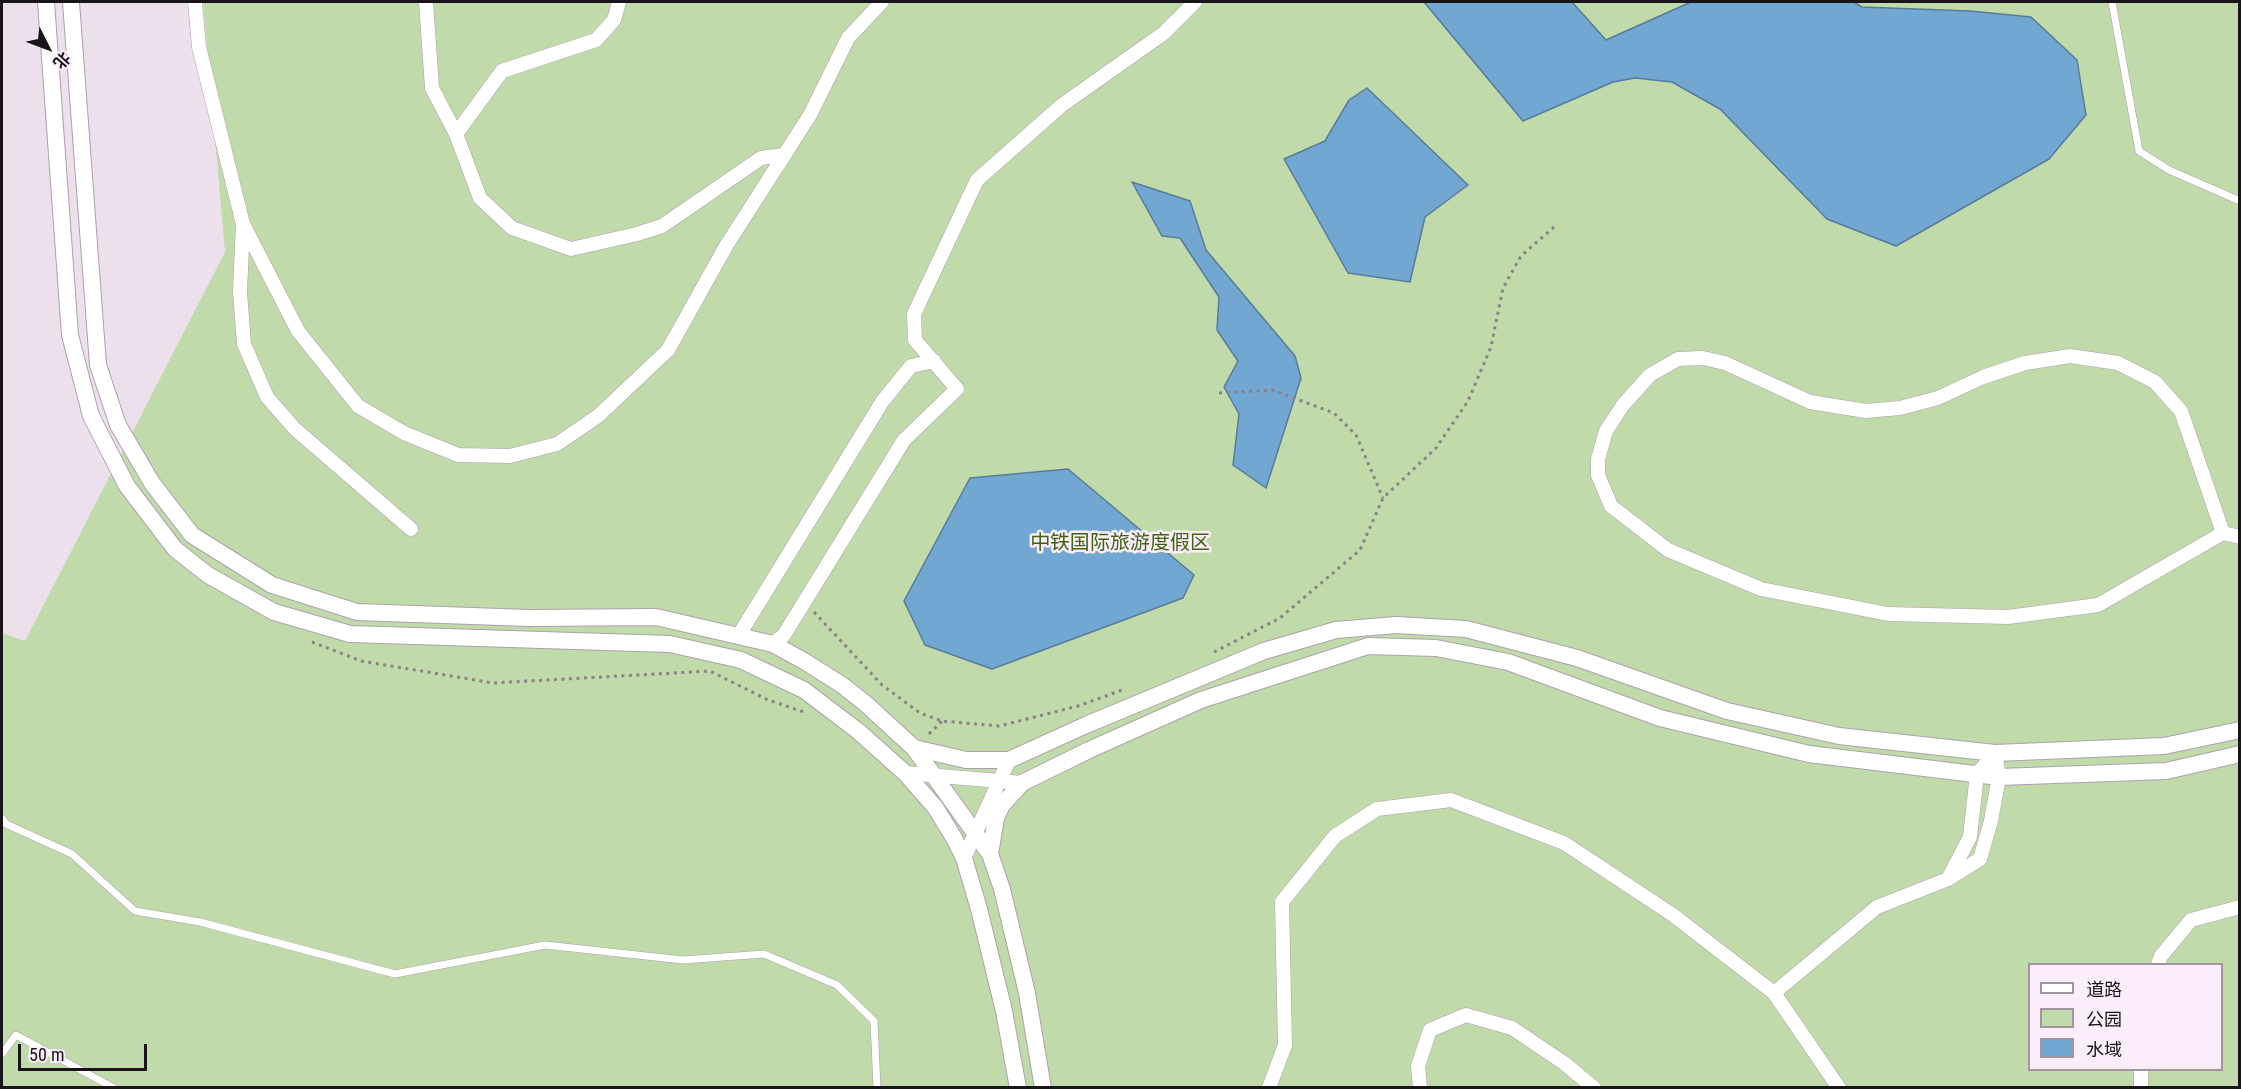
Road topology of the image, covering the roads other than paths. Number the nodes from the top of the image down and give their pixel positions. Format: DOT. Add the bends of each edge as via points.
graph roads {
  1 [pos="46,2"];
  2 [pos="71,2"];
  3 [pos="195,2"];
  4 [pos="426,2"];
  5 [pos="619,2"];
  6 [pos="882,2"];
  7 [pos="1195,2"];
  8 [pos="2112,2"];
  9 [pos="456,134"];
  10 [pos="784,155"];
  11 [pos="2240,201"];
  12 [pos="243,224"];
  13 [pos="934,361"];
  14 [pos="411,529"];
  15 [pos="2223,533"];
  16 [pos="2240,537"];
  17 [pos="739,635"];
  18 [pos="773,644"];
  19 [pos="2240,730"];
  20 [pos="914,748"];
  21 [pos="1995,753"];
  22 [pos="2240,754"];
  23 [pos="1009,760"];
  24 [pos="905,773"];
  25 [pos="1977,774"];
  26 [pos="933,776"];
  27 [pos="1999,777"];
  28 [pos="1000,781"];
  29 [pos="1022,783"];
  30 [pos="2,818"];
  31 [pos="974,832"];
  32 [pos="990,854"];
  33 [pos="964,858"];
  34 [pos="1948,879"];
  35 [pos="2240,907"];
  36 [pos="2158,963"];
  37 [pos="1774,993"];
  38 [pos="2,1054"];
  39 [pos="2141,1071"];
  40 [pos="114,1088"];
  41 [pos="877,1088"];
  42 [pos="1018,1088"];
  43 [pos="1043,1088"];
  44 [pos="1269,1088"];
  45 [pos="1420,1088"];
  46 [pos="1594,1088"];
  47 [pos="1839,1088"];
  48 [pos="2141,1088"];
  1 -- 24 [label="street" via="70,334 92,416 127,486 175,549 208,575 274,612 350,634 670,644 741,660 804,690"];
  2 -- 17 [label="street" via="98,365 118,425 152,483 192,535 272,585 357,612 529,618 656,617"];
  3 -- 12 [label="street" via="199,47"];
  4 -- 9 [label="street" via="432,88"];
  5 -- 9 [label="street" via="614,20 596,40 502,71"];
  6 -- 10 [label="street" via="848,38 810,115"];
  7 -- 13 [label="street" via="1164,33 1062,105 977,180 914,314 915,340"];
  8 -- 11 [label="lane" via="2139,151 2169,170"];
  9 -- 10 [label="street" via="480,198 513,228 571,249 662,226 761,158"];
  10 -- 12 [label="street" via="726,246 668,350 598,416 557,444 510,456 458,455 404,433 358,406 298,331"];
  12 -- 14 [label="street" via="240,292 244,344 267,397 295,429"];
  13 -- 17 [label="street" via="911,366 882,402"];
  13 -- 18 [label="street" via="957,389 904,440 784,635"];
  15 -- 15 [label="street" via="2098,605 2008,617 1888,614 1761,589 1668,550 1611,506 1598,475 1598,459 1606,431 1623,405 1650,375 1678,359 1703,358 1725,363 1810,402 1866,411 1900,408 1938,398 2025,363 2070,356 2118,363 2155,382 2181,411"];
  15 -- 16 [label="street"];
  17 -- 18 [label="street"];
  18 -- 20 [label="street" via="842,685"];
  19 -- 21 [label="street" via="2164,746"];
  20 -- 23 [label="street" via="966,760"];
  20 -- 26 [label="street"];
  21 -- 23 [label="street" via="1839,736 1726,711 1577,658 1466,629 1396,625 1336,630 1264,651"];
  21 -- 25 [label="street"];
  21 -- 27 [label="street"];
  22 -- 27 [label="street" via="2166,771"];
  23 -- 28 [label="street"];
  24 -- 26 [label="street"];
  24 -- 33 [label="street" via="935,807"];
  25 -- 27 [label="street"];
  25 -- 29 [label="street" via="1809,754 1660,718 1508,662 1436,648 1368,646 1201,700"];
  25 -- 34 [label="street" via="1970,837"];
  26 -- 28 [label="street"];
  26 -- 31 [label="street"];
  27 -- 34 [label="street" via="1980,859"];
  28 -- 29 [label="street"];
  28 -- 31 [label="street"];
  29 -- 32 [label="street" via="996,818"];
  30 -- 41 [label="lane" via="6,824 72,854 135,911 200,922 395,974 545,945 683,960 764,954 837,985 874,1022"];
  31 -- 32 [label="street"];
  31 -- 33 [label="street"];
  32 -- 43 [label="street" via="1027,993"];
  33 -- 42 [label="street" via="1004,1011"];
  34 -- 37 [label="street" via="1877,907"];
  35 -- 36 [label="street" via="2191,920"];
  37 -- 44 [label="street" via="1673,915 1564,843 1451,800 1377,809 1335,836 1282,902 1285,1045"];
  37 -- 47 [label="street"];
  38 -- 40 [label="lane" via="16,1035"];
  39 -- 48 [label="street"];
  45 -- 46 [label="street" via="1418,1066 1430,1030 1466,1015 1512,1028"];
}
